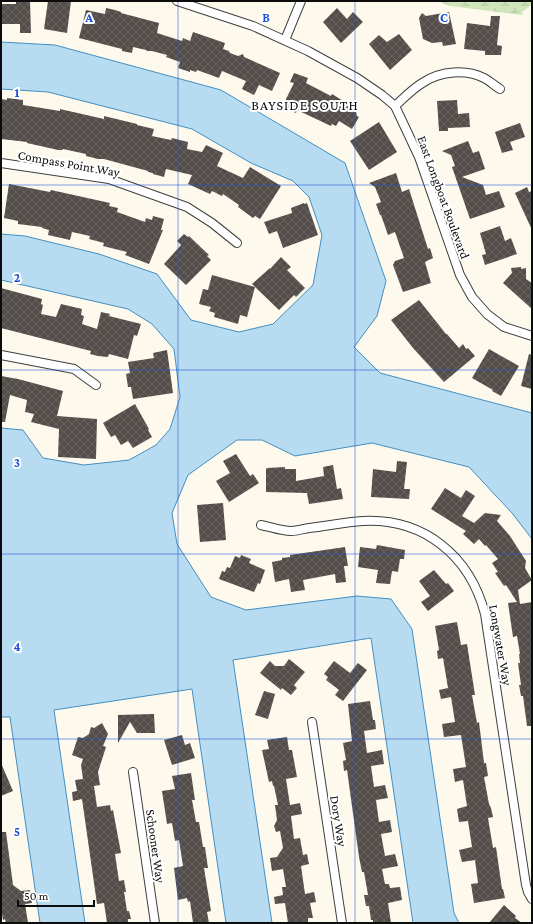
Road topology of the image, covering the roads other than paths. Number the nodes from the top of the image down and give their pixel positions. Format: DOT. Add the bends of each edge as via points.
graph roads {
  1 [pos="177,1"];
  2 [pos="301,1"];
  3 [pos="285,40"];
  4 [pos="500,90"];
  5 [pos="395,106"];
  6 [pos="1,163"];
  7 [pos="237,243"];
  8 [pos="532,336"];
  9 [pos="1,355"];
  10 [pos="96,385"];
  11 [pos="261,525"];
  12 [pos="312,722"];
  13 [pos="133,772"];
  14 [pos="532,899"];
  15 [pos="155,923"];
  16 [pos="342,923"];
  1 -- 3 [label="street, East Longboat Boulevard" via="253,26"];
  2 -- 3 [label="street"];
  3 -- 5 [label="street, East Longboat Boulevard" via="357,78"];
  4 -- 5 [label="street" via="476,75 443,74 423,82"];
  5 -- 8 [label="street, East Longboat Boulevard" via="419,157 460,275 472,297 487,314 504,327"];
  6 -- 7 [label="street, Compass Point Way" via="109,179 187,208 212,223"];
  9 -- 10 [label="street" via="74,369"];
  11 -- 14 [label="street, Longwater Way" via="291,531 362,521 394,522 423,532 435,540 452,554 466,571 478,591 485,614 526,885"];
  12 -- 16 [label="street, Dory Way"];
  13 -- 15 [label="street, Schooner Way"];
}
